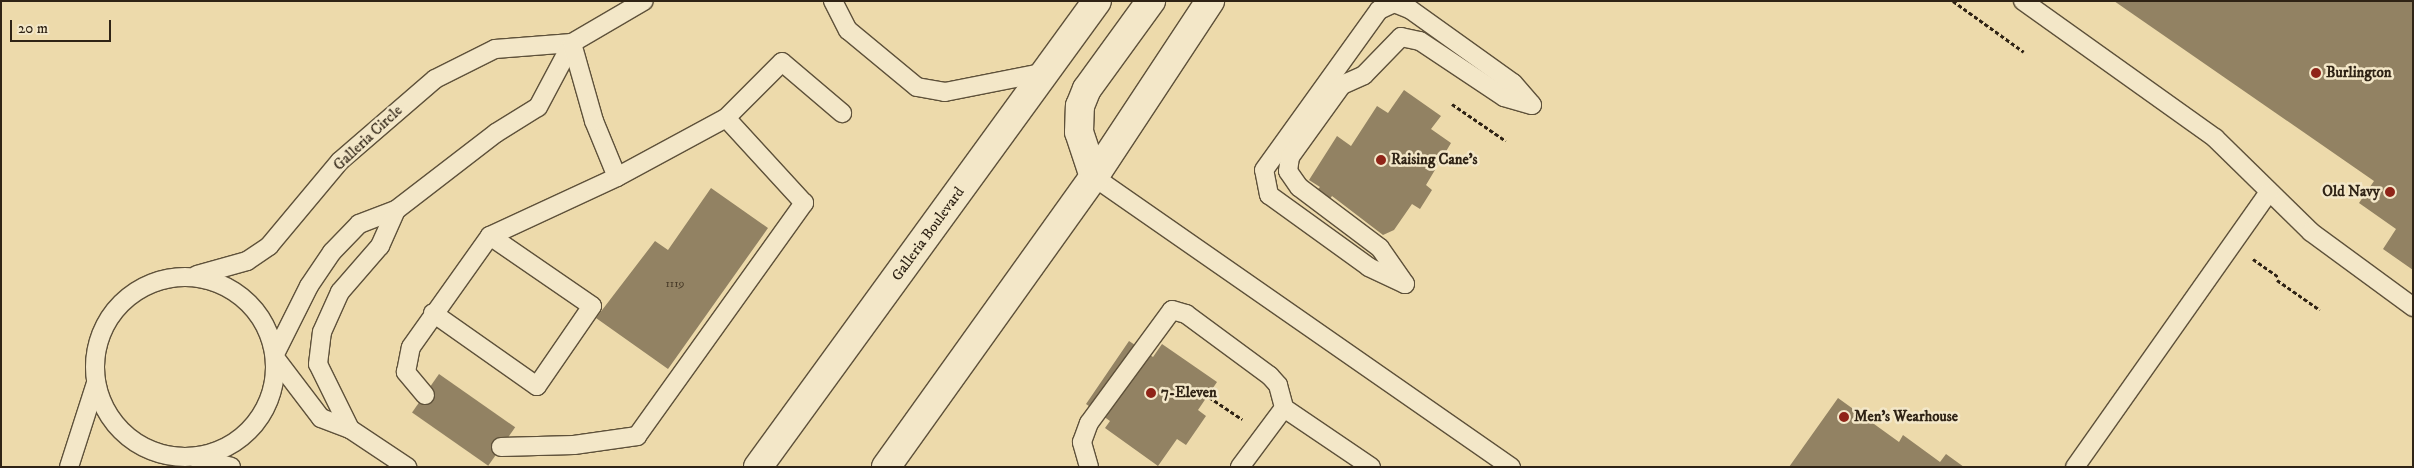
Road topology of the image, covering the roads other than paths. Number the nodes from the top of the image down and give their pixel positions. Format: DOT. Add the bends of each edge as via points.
graph roads {
  1 [pos="644,1"];
  2 [pos="833,1"];
  3 [pos="1097,1"];
  4 [pos="1151,1"];
  5 [pos="1210,1"];
  6 [pos="2023,1"];
  7 [pos="572,43"];
  8 [pos="1046,72"];
  9 [pos="842,113"];
  10 [pos="726,118"];
  11 [pos="617,177"];
  12 [pos="1094,177"];
  13 [pos="2268,193"];
  14 [pos="396,210"];
  15 [pos="490,236"];
  16 [pos="188,276"];
  17 [pos="1405,284"];
  18 [pos="2413,307"];
  19 [pos="433,313"];
  20 [pos="275,357"];
  21 [pos="96,383"];
  22 [pos="425,395"];
  23 [pos="1284,408"];
  24 [pos="350,429"];
  25 [pos="501,447"];
  26 [pos="193,457"];
  27 [pos="166,462"];
  28 [pos="69,467"];
  29 [pos="231,467"];
  30 [pos="407,467"];
  31 [pos="758,467"];
  32 [pos="886,467"];
  33 [pos="1089,467"];
  34 [pos="1240,467"];
  35 [pos="1370,467"];
  36 [pos="1511,467"];
  37 [pos="2075,467"];
  1 -- 7 [label="lane, Galleria Circle"];
  2 -- 8 [label="lane" via="848,30 917,87 944,92"];
  3 -- 8 [label="main road, Galleria Boulevard"];
  4 -- 12 [label="main road" via="1087,89 1080,106 1078,132"];
  5 -- 12 [label="main road"];
  6 -- 13 [label="lane" via="2216,138"];
  7 -- 11 [label="lane" via="594,121"];
  7 -- 14 [label="lane" via="538,107 496,133"];
  7 -- 16 [label="lane, Galleria Circle" via="495,49 435,80 340,162 270,246 246,261"];
  8 -- 31 [label="main road, Galleria Boulevard"];
  9 -- 10 [label="lane" via="782,62"];
  10 -- 11 [label="lane"];
  10 -- 25 [label="lane" via="804,203 637,436 574,446"];
  11 -- 15 [label="lane"];
  12 -- 32 [label="main road"];
  12 -- 36 [label="lane"];
  13 -- 18 [label="lane" via="2311,232"];
  13 -- 37 [label="lane"];
  14 -- 20 [label="lane" via="359,224 332,252 309,286"];
  14 -- 24 [label="lane" via="380,246 340,292 322,332 318,364"];
  15 -- 19 [label="lane"];
  15 -- 19 [label="lane" via="592,306 537,386"];
  16 -- 20 [label="lane" via="219,283 246,300 265,324"];
  16 -- 21 [label="lane, Galleria Circle" via="162,280 137,290 117,307 102,330 95,356"];
  17 -- 17 [label="lane" via="1368,267 1269,195 1264,181 1270,162 1378,10 1394,4 1411,10 1512,83 1532,105 1504,98 1420,40 1401,37 1364,75 1342,85 1290,157 1288,171 1299,187 1380,248"];
  19 -- 22 [label="lane" via="411,347 406,372"];
  20 -- 24 [label="lane" via="321,418"];
  20 -- 26 [label="lane" via="274,388 257,421 245,436 221,450"];
  21 -- 27 [label="lane" via="107,412 126,436"];
  21 -- 28 [label="lane"];
  23 -- 33 [label="lane" via="1278,385 1270,376 1186,314 1172,310 1089,422 1082,442"];
  23 -- 34 [label="lane"];
  23 -- 35 [label="lane"];
  24 -- 30 [label="lane"];
  26 -- 27 [label="lane"];
  26 -- 29 [label="lane"];
}
